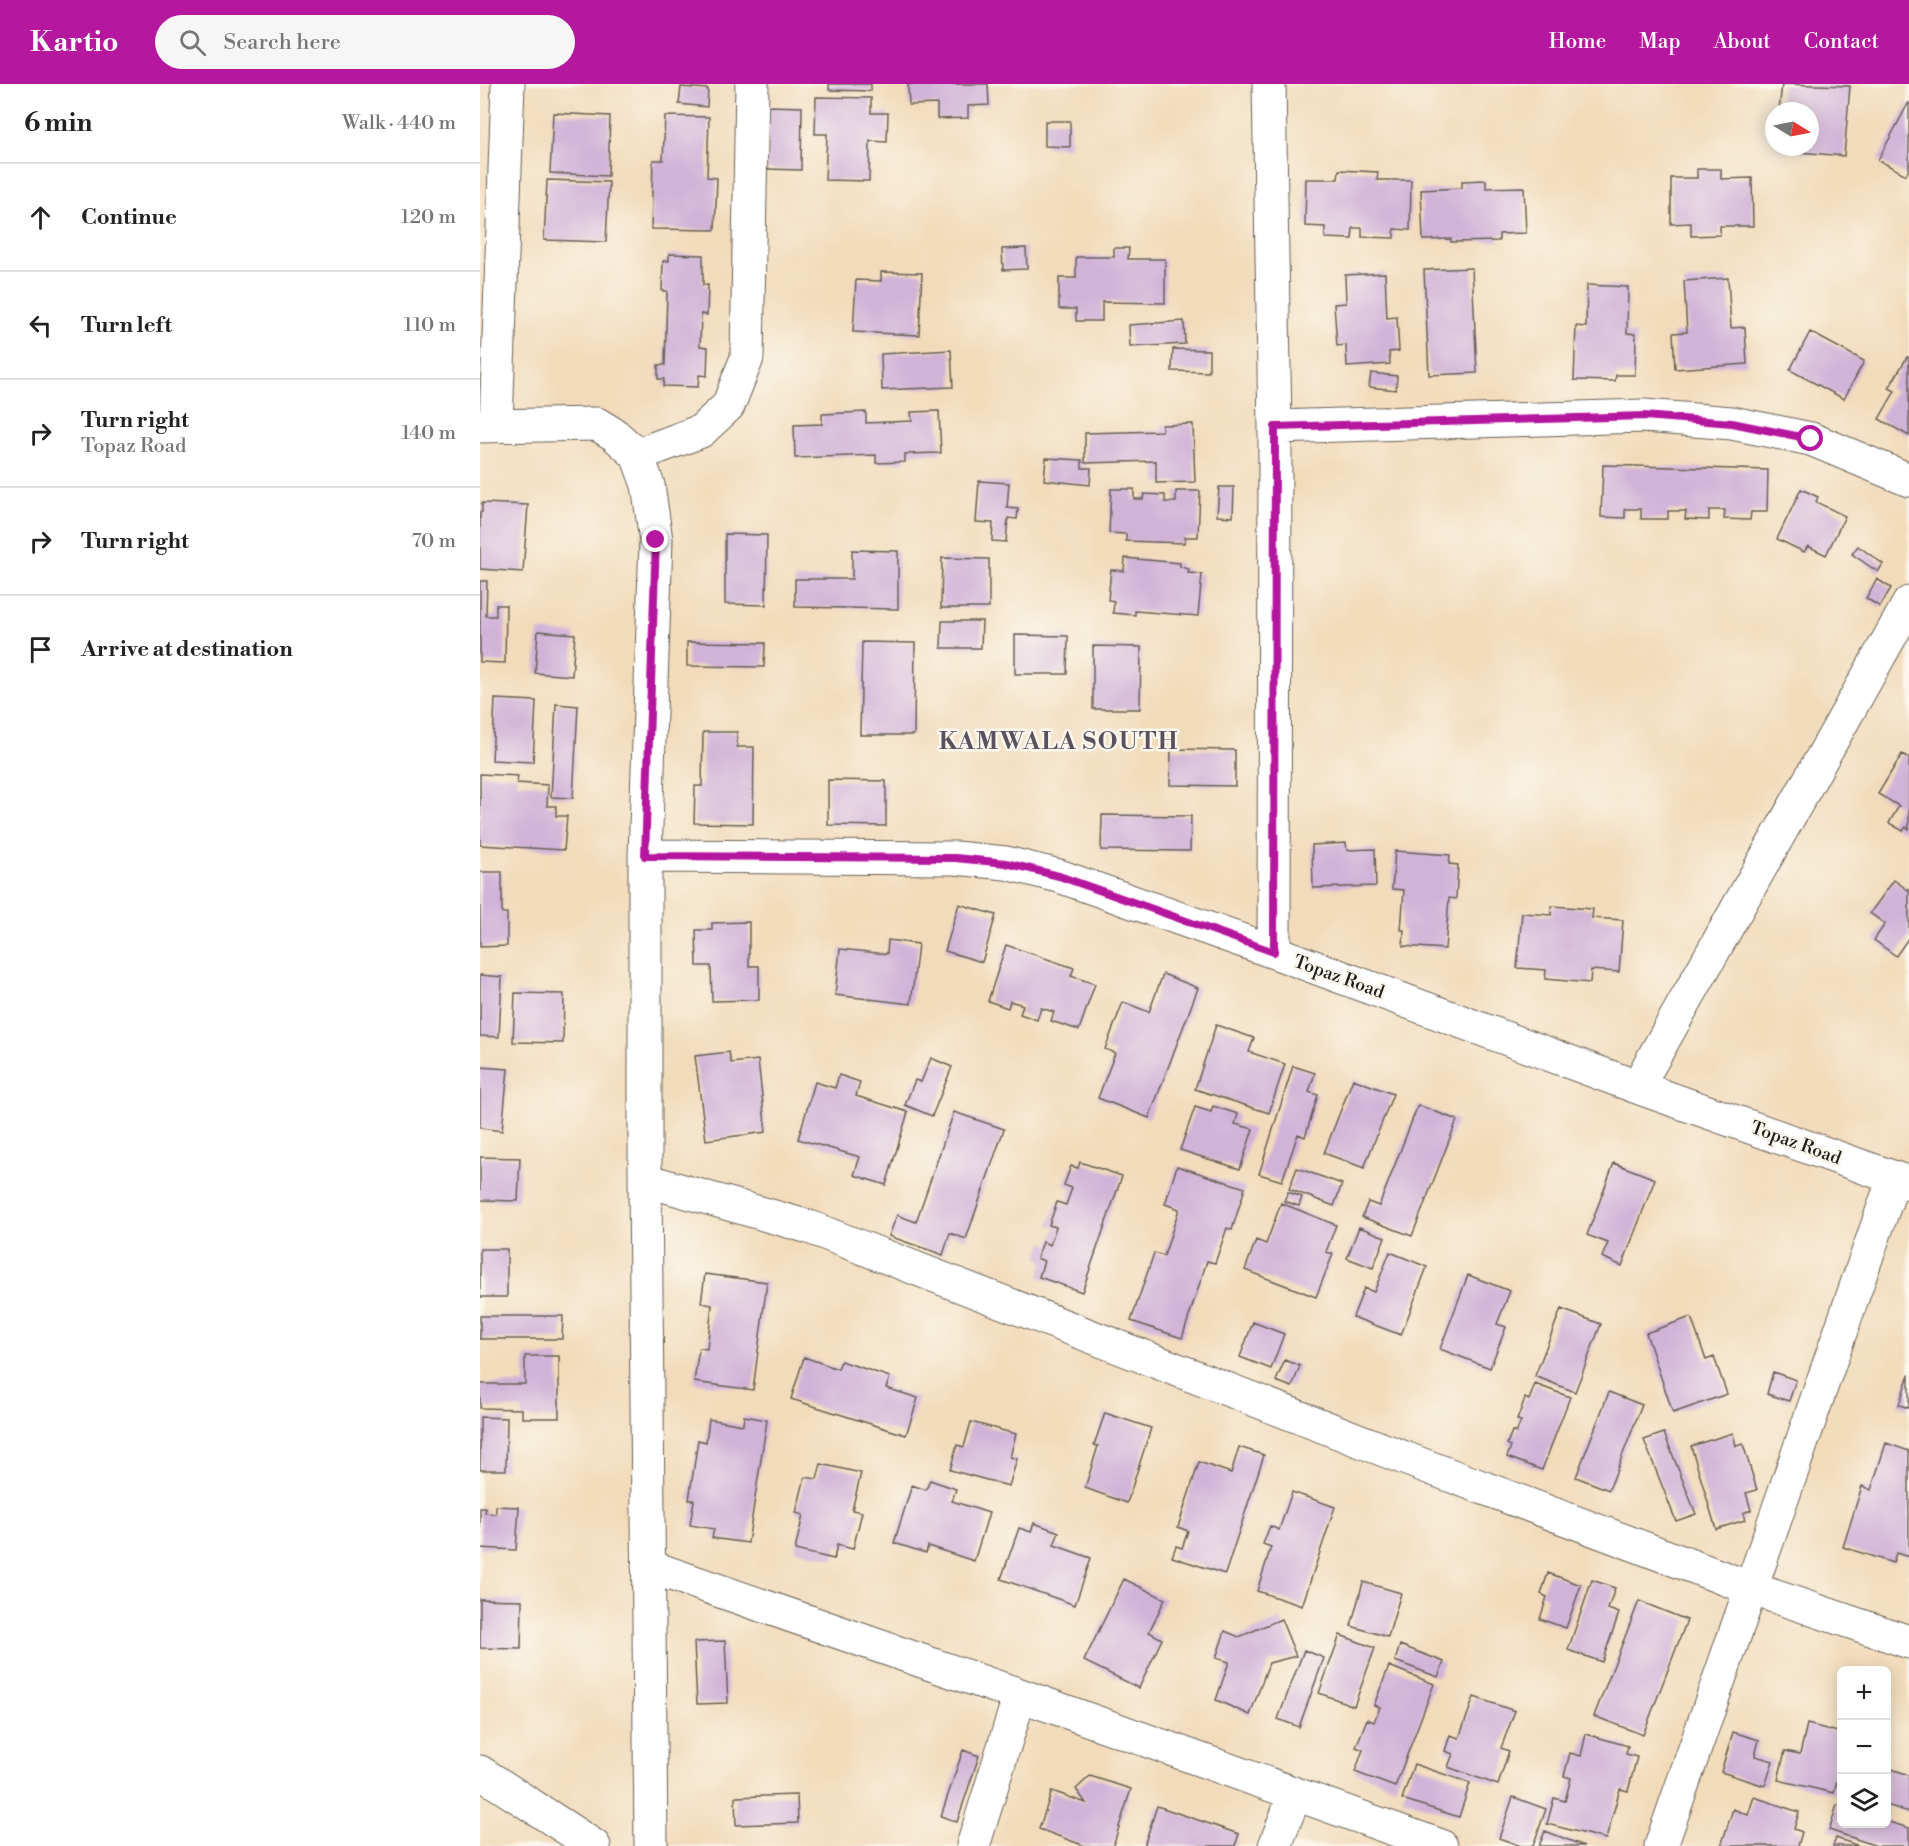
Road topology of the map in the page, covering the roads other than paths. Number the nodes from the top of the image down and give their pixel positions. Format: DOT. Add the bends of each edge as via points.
graph roads {
  1 [pos="752,84"];
  2 [pos="1269,84"];
  3 [pos="499,86"];
  4 [pos="488,425"];
  5 [pos="1275,427"];
  6 [pos="638,455"];
  7 [pos="1909,480"];
  8 [pos="1909,603"];
  9 [pos="645,856"];
  10 [pos="1274,952"];
  11 [pos="1637,1086"];
  12 [pos="645,1180"];
  13 [pos="1901,1180"];
  14 [pos="648,1566"];
  15 [pos="1750,1588"];
  16 [pos="1909,1642"];
  17 [pos="1020,1695"];
  18 [pos="480,1772"];
  19 [pos="1295,1794"];
  20 [pos="594,1846"];
  21 [pos="651,1846"];
  22 [pos="973,1846"];
  23 [pos="1275,1846"];
  24 [pos="1441,1846"];
  25 [pos="1661,1846"];
  1 -- 6 [label="street" via="747,358 728,406 701,430"];
  2 -- 5 [label="street"];
  3 -- 4 [label="street"];
  4 -- 6 [label="street" via="597,424"];
  5 -- 7 [label="street" via="1644,416 1732,423 1811,439"];
  5 -- 10 [label="street"];
  6 -- 9 [label="street" via="648,485 656,540"];
  8 -- 11 [label="street"];
  9 -- 10 [label="street, Topaz Road" via="955,858 1006,863 1059,876"];
  9 -- 12 [label="street"];
  10 -- 11 [label="street, Topaz Road"];
  11 -- 13 [label="street, Topaz Road"];
  12 -- 14 [label="street"];
  12 -- 15 [label="street" via="809,1227"];
  13 -- 15 [label="street"];
  14 -- 17 [label="street"];
  14 -- 21 [label="street"];
  15 -- 16 [label="street"];
  15 -- 25 [label="street"];
  17 -- 19 [label="street"];
  17 -- 22 [label="street"];
  18 -- 20 [label="street"];
  19 -- 23 [label="street"];
  19 -- 24 [label="street"];
}
